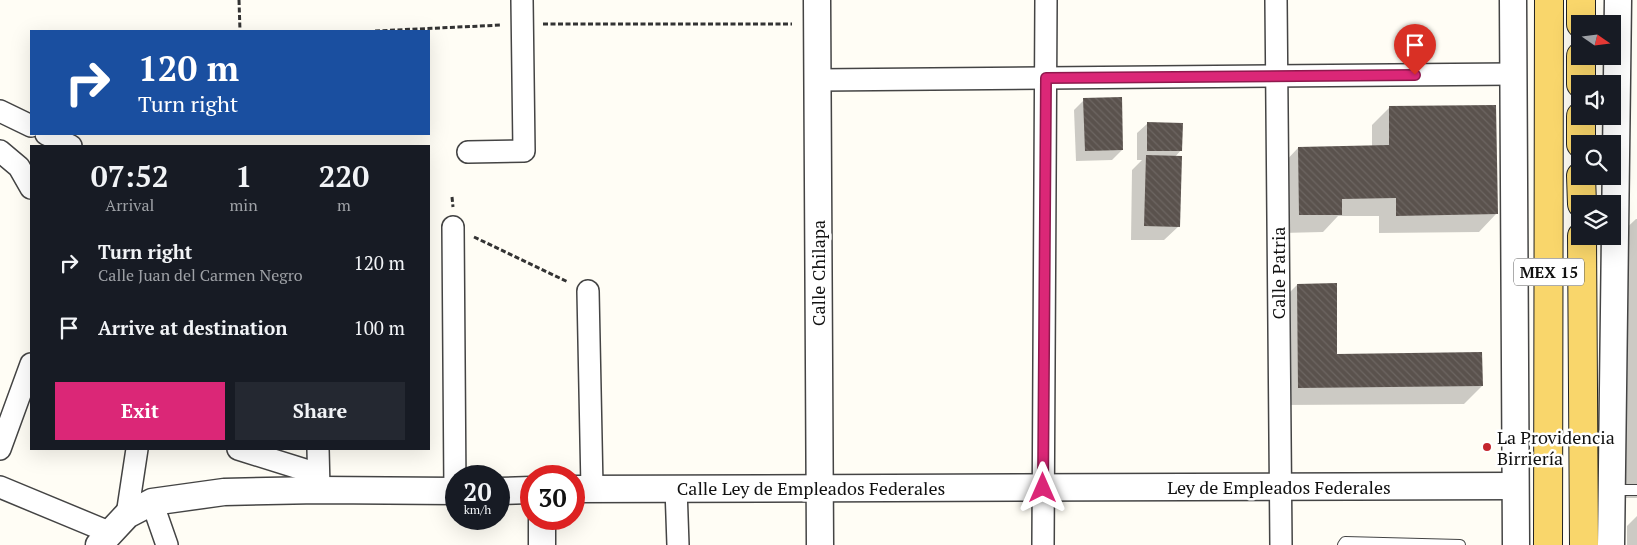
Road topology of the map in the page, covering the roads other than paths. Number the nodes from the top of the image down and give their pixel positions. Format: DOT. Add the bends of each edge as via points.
graph roads {
  1 [pos="522,0"];
  2 [pos="1046,0"];
  3 [pos="1276,0"];
  4 [pos="1513,0"];
  5 [pos="1550,0"];
  6 [pos="1581,0"];
  7 [pos="1618,0"];
  8 [pos="817,12"];
  9 [pos="1581,15"];
  10 [pos="1514,74"];
  11 [pos="1277,76"];
  12 [pos="1046,78"];
  13 [pos="818,80"];
  14 [pos="0,111"];
  15 [pos="30,126"];
  16 [pos="48,135"];
  17 [pos="69,145"];
  18 [pos="0,151"];
  19 [pos="468,152"];
  20 [pos="30,186"];
  21 [pos="453,226"];
  22 [pos="1582,245"];
  23 [pos="588,291"];
  24 [pos="30,367"];
  25 [pos="0,449"];
  26 [pos="138,450"];
  27 [pos="240,450"];
  28 [pos="318,450"];
  29 [pos="456,465"];
  30 [pos="582,465"];
  31 [pos="318,482"];
  32 [pos="1515,486"];
  33 [pos="0,487"];
  34 [pos="1280,487"];
  35 [pos="676,488"];
  36 [pos="820,488"];
  37 [pos="1043,488"];
  38 [pos="585,489"];
  39 [pos="445,490"];
  40 [pos="1611,490"];
  41 [pos="1637,490"];
  42 [pos="152,502"];
  43 [pos="542,530"];
  44 [pos="113,531"];
  45 [pos="1430,544"];
  46 [pos="167,545"];
  47 [pos="542,545"];
  48 [pos="678,545"];
  49 [pos="820,545"];
  50 [pos="1043,545"];
  51 [pos="1281,545"];
  52 [pos="1343,545"];
  53 [pos="1460,545"];
  54 [pos="1516,545"];
  55 [pos="1548,545"];
  56 [pos="1584,545"];
  57 [pos="1611,545"];
  1 -- 19 [label="street" via="524,151"];
  2 -- 12 [label="street"];
  3 -- 11 [label="street, Calle Patria"];
  4 -- 10 [label="street"];
  5 -- 55 [label="main road, MEX 15"];
  6 -- 9 [label="main road"];
  7 -- 40 [label="street"];
  8 -- 13 [label="street, Calle Chilapa"];
  10 -- 11 [label="street"];
  10 -- 32 [label="street"];
  11 -- 12 [label="street"];
  11 -- 34 [label="street, Calle Patria"];
  12 -- 13 [label="street"];
  12 -- 37 [label="street"];
  13 -- 36 [label="street, Calle Chilapa"];
  14 -- 15 [label="street"];
  16 -- 17 [label="street"];
  18 -- 20 [label="street" via="19,167"];
  21 -- 29 [label="street"];
  22 -- 56 [label="main road, MEX 15"];
  23 -- 30 [label="street"];
  24 -- 25 [label="street"];
  26 -- 44 [label="street"];
  27 -- 31 [label="street"];
  28 -- 31 [label="street"];
  31 -- 39 [label="street"];
  31 -- 42 [label="street"];
  32 -- 34 [label="street, Ley de Empleados Federales"];
  32 -- 54 [label="street"];
  33 -- 44 [label="street"];
  34 -- 37 [label="street, Ley de Empleados Federales"];
  34 -- 51 [label="street, Calle Patria"];
  35 -- 36 [label="street, Calle Ley de Empleados Federales"];
  35 -- 38 [label="street, Calle Ley de Empleados Federales"];
  35 -- 48 [label="street"];
  36 -- 37 [label="street, Calle Ley de Empleados Federales"];
  36 -- 49 [label="street, Calle Chilapa"];
  37 -- 50 [label="street"];
  40 -- 41 [label="lane"];
  40 -- 57 [label="street"];
  42 -- 44 [label="street"];
  42 -- 46 [label="street"];
  43 -- 47 [label="street"];
  45 -- 52 [label="lane" via="1345,542"];
  45 -- 53 [label="lane"];
}
